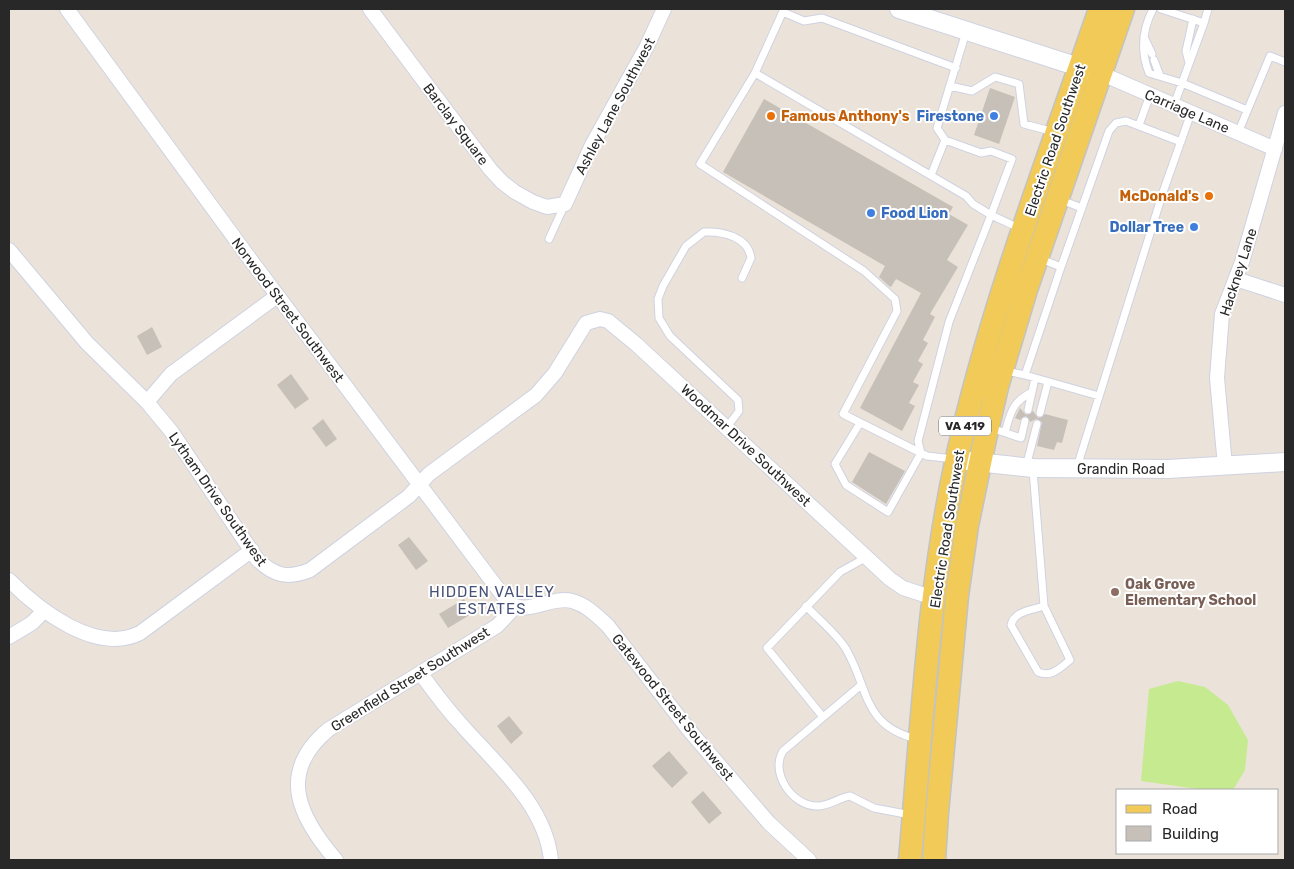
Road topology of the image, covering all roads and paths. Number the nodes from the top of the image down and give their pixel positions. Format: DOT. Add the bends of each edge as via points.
graph roads {
  1 [pos="67,9"];
  2 [pos="370,9"];
  3 [pos="899,9"];
  4 [pos="1100,9"];
  5 [pos="1123,9"];
  6 [pos="1153,9"];
  7 [pos="1160,9"];
  8 [pos="1208,9"];
  9 [pos="660,10"];
  10 [pos="783,10"];
  11 [pos="1193,19"];
  12 [pos="1204,23"];
  13 [pos="966,32"];
  14 [pos="1144,37"];
  15 [pos="1285,62"];
  16 [pos="1189,63"];
  17 [pos="956,68"];
  18 [pos="1090,70"];
  19 [pos="754,73"];
  20 [pos="1160,76"];
  21 [pos="1182,83"];
  22 [pos="950,86"];
  23 [pos="1150,95"];
  24 [pos="1174,105"];
  25 [pos="1247,110"];
  26 [pos="1191,113"];
  27 [pos="1285,113"];
  28 [pos="1139,126"];
  29 [pos="1057,133"];
  30 [pos="1238,133"];
  31 [pos="945,140"];
  32 [pos="1181,142"];
  33 [pos="1275,149"];
  34 [pos="931,175"];
  35 [pos="1058,199"];
  36 [pos="565,204"];
  37 [pos="1082,208"];
  38 [pos="991,215"];
  39 [pos="1024,230"];
  40 [pos="549,239"];
  41 [pos="9,250"];
  42 [pos="1038,258"];
  43 [pos="1061,267"];
  44 [pos="742,278"];
  45 [pos="1236,279"];
  46 [pos="1285,295"];
  47 [pos="277,296"];
  48 [pos="566,353"];
  49 [pos="1002,370"];
  50 [pos="1025,375"];
  51 [pos="1035,378"];
  52 [pos="1048,382"];
  53 [pos="1032,392"];
  54 [pos="1099,396"];
  55 [pos="147,402"];
  56 [pos="1028,410"];
  57 [pos="1040,413"];
  58 [pos="1026,421"];
  59 [pos="860,423"];
  60 [pos="1037,424"];
  61 [pos="726,427"];
  62 [pos="996,429"];
  63 [pos="1021,438"];
  64 [pos="1032,441"];
  65 [pos="921,453"];
  66 [pos="957,459"];
  67 [pos="1285,462"];
  68 [pos="980,464"];
  69 [pos="1225,466"];
  70 [pos="1029,468"];
  71 [pos="1076,469"];
  72 [pos="420,484"];
  73 [pos="252,550"];
  74 [pos="867,557"];
  75 [pos="9,580"];
  76 [pos="934,598"];
  77 [pos="806,606"];
  78 [pos="1044,606"];
  79 [pos="515,607"];
  80 [pos="44,611"];
  81 [pos="9,638"];
  82 [pos="421,674"];
  83 [pos="860,686"];
  84 [pos="823,717"];
  85 [pos="921,740"];
  86 [pos="914,816"];
  87 [pos="336,860"];
  88 [pos="551,860"];
  89 [pos="809,860"];
  90 [pos="910,860"];
  91 [pos="934,860"];
  1 -- 47 [label="street, Norwood Street Southwest"];
  2 -- 36 [label="street, Barclay Square" via="502,182 532,202 547,206"];
  3 -- 13 [label="street"];
  4 -- 18 [label="main road, Electric Road Southwest / VA 419"];
  5 -- 18 [label="main road, Electric Road Southwest / VA 419"];
  6 -- 14 [label="lane"];
  7 -- 11 [label="lane"];
  8 -- 12 [label="lane"];
  9 -- 36 [label="street, Ashley Lane Southwest"];
  10 -- 17 [label="lane" via="804,21 822,18"];
  10 -- 19 [label="lane"];
  11 -- 12 [label="lane"];
  11 -- 16 [label="lane" via="1186,51"];
  12 -- 16 [label="lane"];
  13 -- 17 [label="lane"];
  13 -- 18 [label="street"];
  14 -- 20 [label="lane"];
  14 -- 20 [label="lane" via="1149,73"];
  15 -- 25 [label="lane" via="1270,56"];
  16 -- 21 [label="lane"];
  17 -- 22 [label="lane"];
  18 -- 23 [label="street, Carriage Lane"];
  18 -- 29 [label="main road, Electric Road Southwest / VA 419"];
  18 -- 35 [label="main road, Electric Road Southwest / VA 419"];
  19 -- 34 [label="lane"];
  19 -- 59 [label="lane" via="700,164 864,271 895,299 897,311 842,414"];
  20 -- 21 [label="lane"];
  21 -- 24 [label="lane"];
  21 -- 25 [label="lane"];
  22 -- 29 [label="lane" via="972,91 996,77 1019,84 1024,124"];
  22 -- 31 [label="lane" via="937,128"];
  23 -- 24 [label="street, Carriage Lane"];
  23 -- 28 [label="lane"];
  24 -- 26 [label="street, Carriage Lane"];
  25 -- 30 [label="lane"];
  26 -- 30 [label="street, Carriage Lane"];
  26 -- 32 [label="lane"];
  27 -- 33 [label="street, Hackney Lane"];
  28 -- 32 [label="lane"];
  28 -- 37 [label="lane" via="1126,121 1116,123 1109,131"];
  29 -- 39 [label="main road, Electric Road Southwest / VA 419"];
  30 -- 33 [label="street, Carriage Lane"];
  31 -- 34 [label="lane"];
  31 -- 38 [label="lane" via="981,153 991,151 1012,159"];
  32 -- 54 [label="lane"];
  33 -- 45 [label="street, Hackney Lane"];
  34 -- 38 [label="lane"];
  35 -- 37 [label="lane"];
  35 -- 42 [label="main road, Electric Road Southwest / VA 419"];
  36 -- 40 [label="lane"];
  37 -- 43 [label="lane"];
  38 -- 39 [label="lane"];
  38 -- 65 [label="lane" via="940,351 918,441"];
  39 -- 66 [label="main road, Electric Road Southwest / VA 419" via="975,385"];
  41 -- 55 [label="street, Lytham Drive Southwest" via="87,343"];
  42 -- 43 [label="lane"];
  42 -- 49 [label="main road, Electric Road Southwest / VA 419"];
  43 -- 50 [label="lane"];
  44 -- 61 [label="lane" via="751,258 748,247 726,234 704,232 686,246 658,299 659,318 670,336 738,400 739,411"];
  45 -- 46 [label="street"];
  45 -- 69 [label="street, Hackney Lane" via="1222,314 1217,378"];
  47 -- 55 [label="street" via="171,374"];
  47 -- 72 [label="street, Norwood Street Southwest"];
  48 -- 61 [label="street, Woodmar Drive Southwest" via="586,323 600,319 608,321"];
  48 -- 72 [label="street, Lytham Drive Southwest" via="555,373 536,395"];
  49 -- 50 [label="lane"];
  49 -- 62 [label="main road, Electric Road Southwest / VA 419"];
  50 -- 51 [label="lane"];
  51 -- 52 [label="lane"];
  51 -- 53 [label="lane"];
  52 -- 54 [label="lane"];
  52 -- 57 [label="lane"];
  53 -- 56 [label="lane"];
  53 -- 62 [label="lane" via="1020,398"];
  54 -- 71 [label="lane"];
  55 -- 73 [label="street, Lytham Drive Southwest" via="171,431"];
  58 -- 63 [label="lane"];
  59 -- 65 [label="lane"];
  59 -- 65 [label="lane" via="834,464 846,485 888,512"];
  60 -- 64 [label="lane"];
  61 -- 74 [label="street, Woodmar Drive Southwest"];
  62 -- 63 [label="lane"];
  62 -- 68 [label="main road, Electric Road Southwest / VA 419"];
  63 -- 64 [label="lane"];
  64 -- 70 [label="lane"];
  65 -- 66 [label="lane"];
  66 -- 68 [label="street, Grandin Road"];
  66 -- 76 [label="main road, Electric Road Southwest / VA 419"];
  67 -- 69 [label="street, Grandin Road"];
  68 -- 70 [label="street, Grandin Road"];
  68 -- 91 [label="main road, Electric Road Southwest / VA 419" via="957,596"];
  69 -- 71 [label="street, Grandin Road"];
  70 -- 71 [label="street, Grandin Road"];
  70 -- 78 [label="lane"];
  72 -- 73 [label="street, Lytham Drive Southwest" via="355,537 299,575 281,576 272,572"];
  72 -- 79 [label="street, Norwood Street Southwest" via="507,601"];
  73 -- 80 [label="street" via="130,638 106,640 93,636"];
  74 -- 76 [label="street, Woodmar Drive Southwest" via="903,588"];
  74 -- 77 [label="lane" via="840,572"];
  75 -- 80 [label="street"];
  76 -- 85 [label="main road, Electric Road Southwest / VA 419"];
  77 -- 83 [label="lane" via="846,649"];
  77 -- 84 [label="lane" via="767,648"];
  78 -- 78 [label="lane" via="1017,615 1011,625 1038,672 1045,675 1070,660"];
  79 -- 82 [label="street, Greenfield Street Southwest" via="497,626"];
  79 -- 89 [label="street, Gatewood Street Southwest" via="564,600 582,604 595,613 769,823"];
  80 -- 81 [label="street"];
  82 -- 87 [label="street, Greenfield Street Southwest" via="329,729 309,749 303,761 298,774 299,801 313,831"];
  82 -- 88 [label="street" via="525,796 542,826 550,846"];
  83 -- 84 [label="lane"];
  83 -- 85 [label="lane" via="871,708 885,724 896,732"];
  84 -- 86 [label="lane" via="778,758 778,772 796,798 804,804 820,806 850,796 874,808"];
  85 -- 86 [label="main road, Electric Road Southwest / VA 419"];
  86 -- 90 [label="main road, Electric Road Southwest / VA 419"];
}
